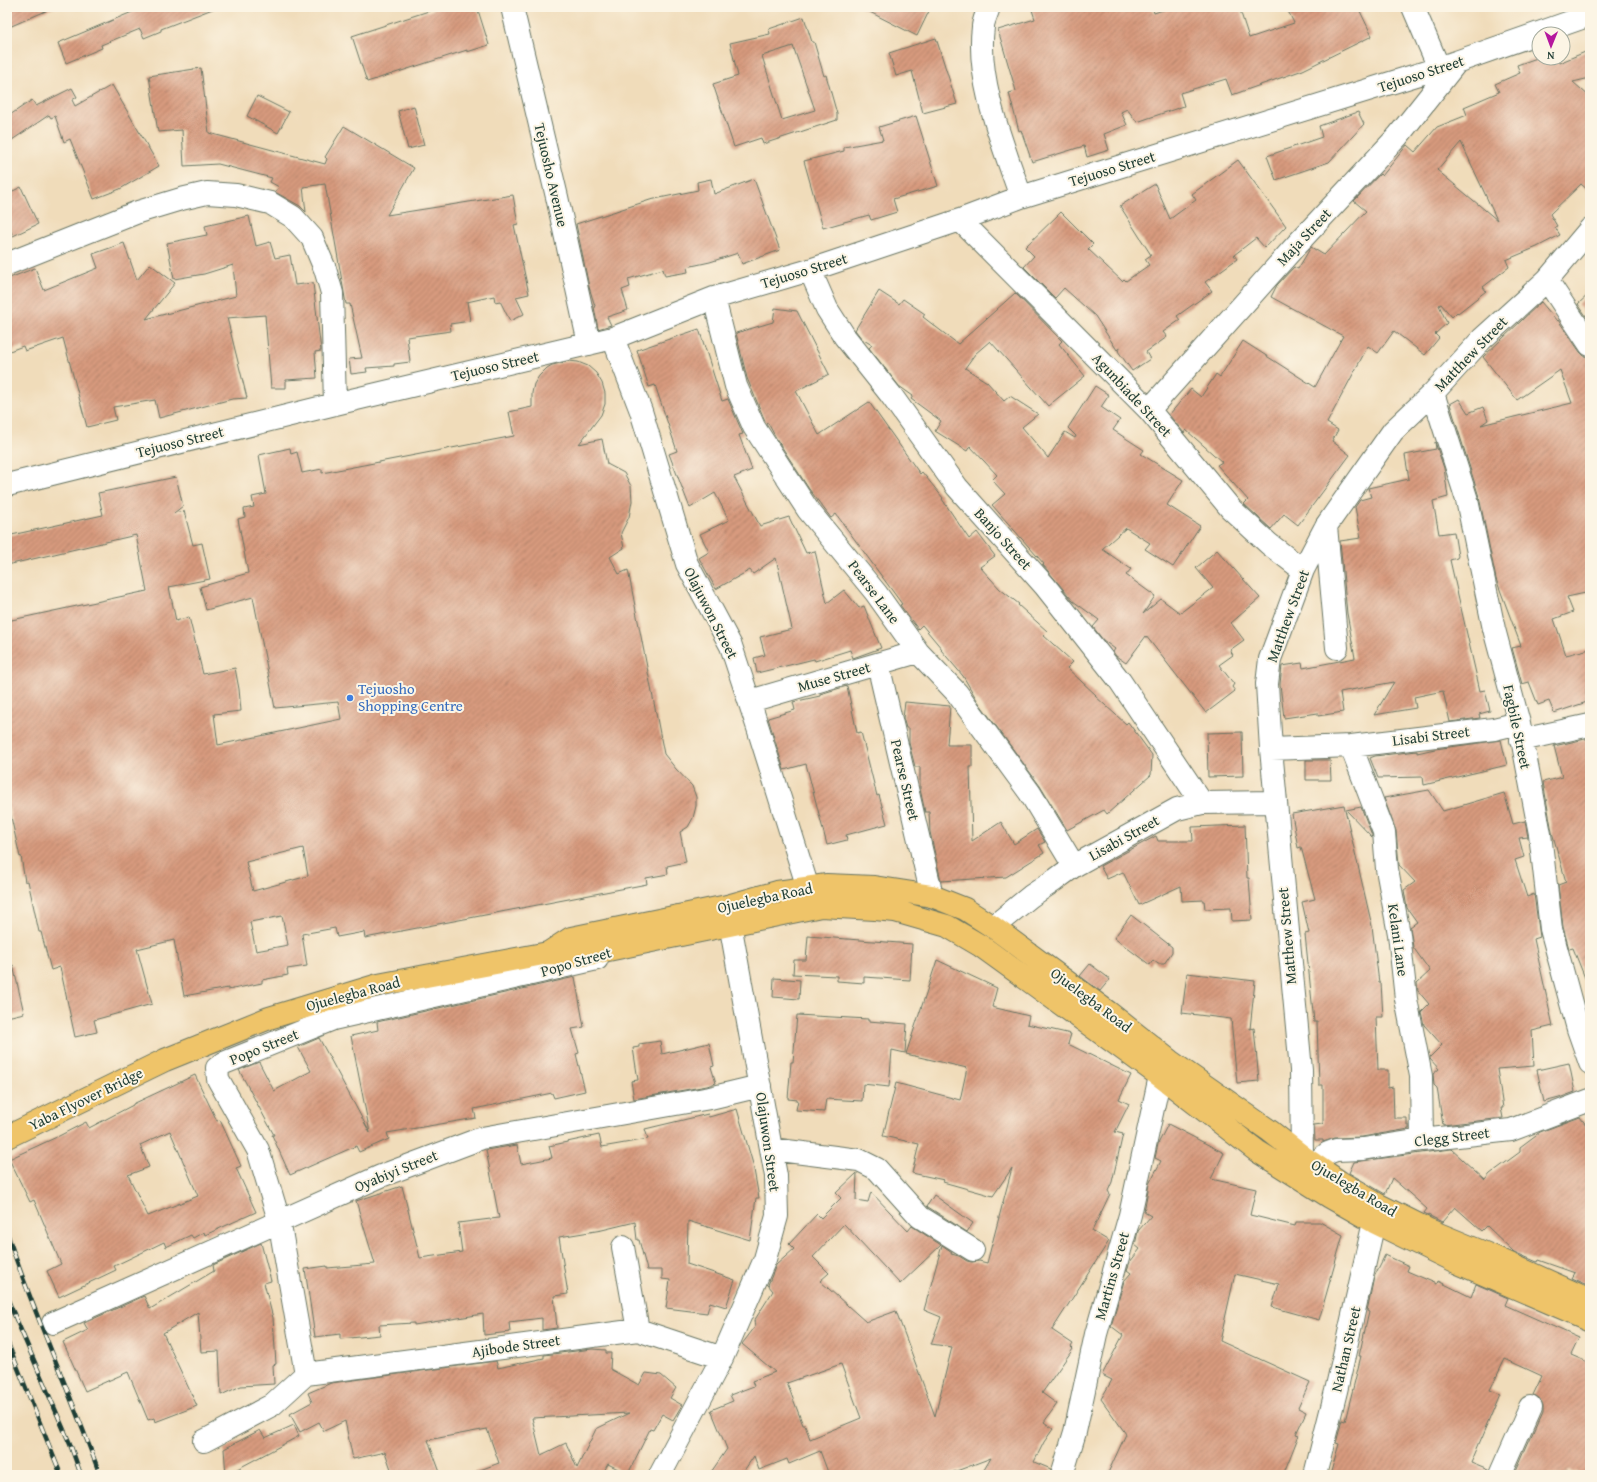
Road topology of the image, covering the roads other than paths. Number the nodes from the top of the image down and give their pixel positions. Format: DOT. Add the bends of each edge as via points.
graph roads {
  1 [pos="512,7"];
  2 [pos="989,7"];
  3 [pos="1413,7"];
  4 [pos="1590,15"];
  5 [pos="1448,66"];
  6 [pos="1022,197"];
  7 [pos="960,220"];
  8 [pos="1590,229"];
  9 [pos="7,264"];
  10 [pos="810,270"];
  11 [pos="1547,280"];
  12 [pos="714,298"];
  13 [pos="613,338"];
  14 [pos="589,344"];
  15 [pos="1590,345"];
  16 [pos="1433,393"];
  17 [pos="335,404"];
  18 [pos="1149,410"];
  19 [pos="7,485"];
  20 [pos="1326,526"];
  21 [pos="1303,570"];
  22 [pos="1337,648"];
  23 [pos="918,652"];
  24 [pos="878,664"];
  25 [pos="750,701"];
  26 [pos="1590,725"];
  27 [pos="1520,731"];
  28 [pos="1351,746"];
  29 [pos="1271,749"];
  30 [pos="1275,802"];
  31 [pos="1202,803"];
  32 [pos="1074,866"];
  33 [pos="808,888"];
  34 [pos="932,896"];
  35 [pos="729,915"];
  36 [pos="993,927"];
  37 [pos="623,947"];
  38 [pos="548,953"];
  39 [pos="166,1060"];
  40 [pos="1590,1064"];
  41 [pos="1160,1076"];
  42 [pos="760,1086"];
  43 [pos="1590,1100"];
  44 [pos="7,1137"];
  45 [pos="1422,1140"];
  46 [pos="771,1150"];
  47 [pos="1308,1160"];
  48 [pos="279,1220"];
  49 [pos="1374,1222"];
  50 [pos="623,1247"];
  51 [pos="973,1250"];
  52 [pos="1590,1300"];
  53 [pos="1590,1320"];
  54 [pos="53,1323"];
  55 [pos="638,1330"];
  56 [pos="722,1358"];
  57 [pos="306,1374"];
  58 [pos="1530,1407"];
  59 [pos="204,1441"];
  60 [pos="660,1475"];
  61 [pos="1062,1475"];
  62 [pos="1315,1475"];
  63 [pos="1500,1475"];
  1 -- 14 [label="street, Tejuosho Avenue"];
  2 -- 6 [label="street" via="983,26 984,75 1004,148"];
  3 -- 5 [label="street"];
  4 -- 5 [label="street, Tejuoso Street"];
  5 -- 6 [label="street, Tejuoso Street"];
  5 -- 18 [label="street, Maja Street" via="1398,136"];
  6 -- 7 [label="street, Tejuoso Street"];
  7 -- 10 [label="street, Tejuoso Street"];
  7 -- 18 [label="street, Agunbiade Street"];
  8 -- 11 [label="street, Matthew Street"];
  9 -- 17 [label="street" via="138,212 181,199 207,193 236,195 270,203 293,217 312,238 325,269 332,293"];
  10 -- 12 [label="street, Tejuoso Street"];
  10 -- 31 [label="street, Banjo Street" via="827,309 845,337 957,487 1046,586 1120,682"];
  11 -- 15 [label="street"];
  11 -- 16 [label="street, Matthew Street" via="1482,339"];
  12 -- 13 [label="street, Tejuoso Street"];
  12 -- 23 [label="street, Pearse Lane" via="736,386 754,427 808,510 876,593"];
  13 -- 14 [label="street, Tejuoso Street"];
  13 -- 25 [label="street, Olajuwon Street" via="641,411 687,564 731,646"];
  14 -- 17 [label="street, Tejuoso Street"];
  16 -- 20 [label="street, Matthew Street" via="1393,431"];
  16 -- 27 [label="street, Fagbile Street" via="1466,500 1494,629"];
  17 -- 19 [label="street, Tejuoso Street"];
  18 -- 21 [label="street, Agunbiade Street" via="1230,508 1268,544"];
  20 -- 21 [label="street, Matthew Street"];
  20 -- 22 [label="street"];
  21 -- 29 [label="street, Matthew Street" via="1270,659 1267,684"];
  23 -- 24 [label="street, Muse Street"];
  23 -- 32 [label="street, Pearse Lane" via="957,693 1030,793"];
  24 -- 25 [label="street, Muse Street"];
  24 -- 34 [label="street, Pearse Street"];
  25 -- 33 [label="street, Olajuwon Street"];
  26 -- 27 [label="street, Lisabi Street"];
  27 -- 28 [label="street, Lisabi Street" via="1494,729"];
  27 -- 40 [label="street, Fagbile Street" via="1540,834 1551,929"];
  28 -- 29 [label="street, Lisabi Street"];
  28 -- 45 [label="street, Kelani Lane" via="1384,832 1406,999 1421,1076"];
  29 -- 30 [label="street, Matthew Street"];
  30 -- 31 [label="street, Lisabi Street"];
  30 -- 47 [label="street, Matthew Street"];
  31 -- 32 [label="street, Lisabi Street" via="1177,809"];
  32 -- 36 [label="street, Lisabi Street"];
  33 -- 34 [label="main road, Ojuelegba Road" via="827,885 874,887"];
  33 -- 35 [label="main road, Ojuelegba Road" via="777,892"];
  34 -- 36 [label="main road, Ojuelegba Road" via="965,909"];
  35 -- 37 [label="main road, Ojuelegba Road"];
  35 -- 38 [label="main road, Ojuelegba Road" via="570,938"];
  35 -- 41 [label="main road, Ojuelegba Road" via="829,906 895,911 947,926 981,946"];
  35 -- 42 [label="street, Olajuwon Street"];
  36 -- 47 [label="main road, Ojuelegba Road" via="1170,1061 1270,1130"];
  37 -- 38 [label="main road, Ojuelegba Road" via="579,956"];
  37 -- 48 [label="street, Popo Street" via="601,958 333,1019 224,1063 218,1068 218,1079 258,1150"];
  38 -- 39 [label="main road, Ojuelegba Road" via="378,985 269,1018"];
  39 -- 44 [label="main road, Yaba Flyover Bridge"];
  41 -- 49 [label="main road, Ojuelegba Road" via="1257,1151"];
  41 -- 61 [label="street, Martins Street" via="1130,1215 1096,1334 1075,1432"];
  42 -- 46 [label="street, Olajuwon Street"];
  42 -- 48 [label="street, Oyabiyi Street" via="710,1098 482,1138 381,1176"];
  43 -- 45 [label="street, Clegg Street" via="1511,1130"];
  45 -- 47 [label="street, Clegg Street" via="1363,1149 1336,1150"];
  46 -- 51 [label="street" via="859,1160 877,1169 920,1217"];
  46 -- 56 [label="street, Olajuwon Street" via="776,1176 777,1216 765,1259"];
  47 -- 52 [label="main road, Ojuelegba Road" via="1377,1204 1429,1230"];
  48 -- 54 [label="street, Oyabiyi Street"];
  48 -- 57 [label="street, Popo Street"];
  49 -- 53 [label="main road, Ojuelegba Road" via="1458,1263"];
  49 -- 62 [label="street, Nathan Street"];
  50 -- 55 [label="street"];
  55 -- 56 [label="street, Ajibode Street"];
  55 -- 57 [label="street, Ajibode Street"];
  56 -- 60 [label="street, Olajuwon Street"];
  57 -- 59 [label="street" via="272,1405"];
  58 -- 63 [label="street"];
}
